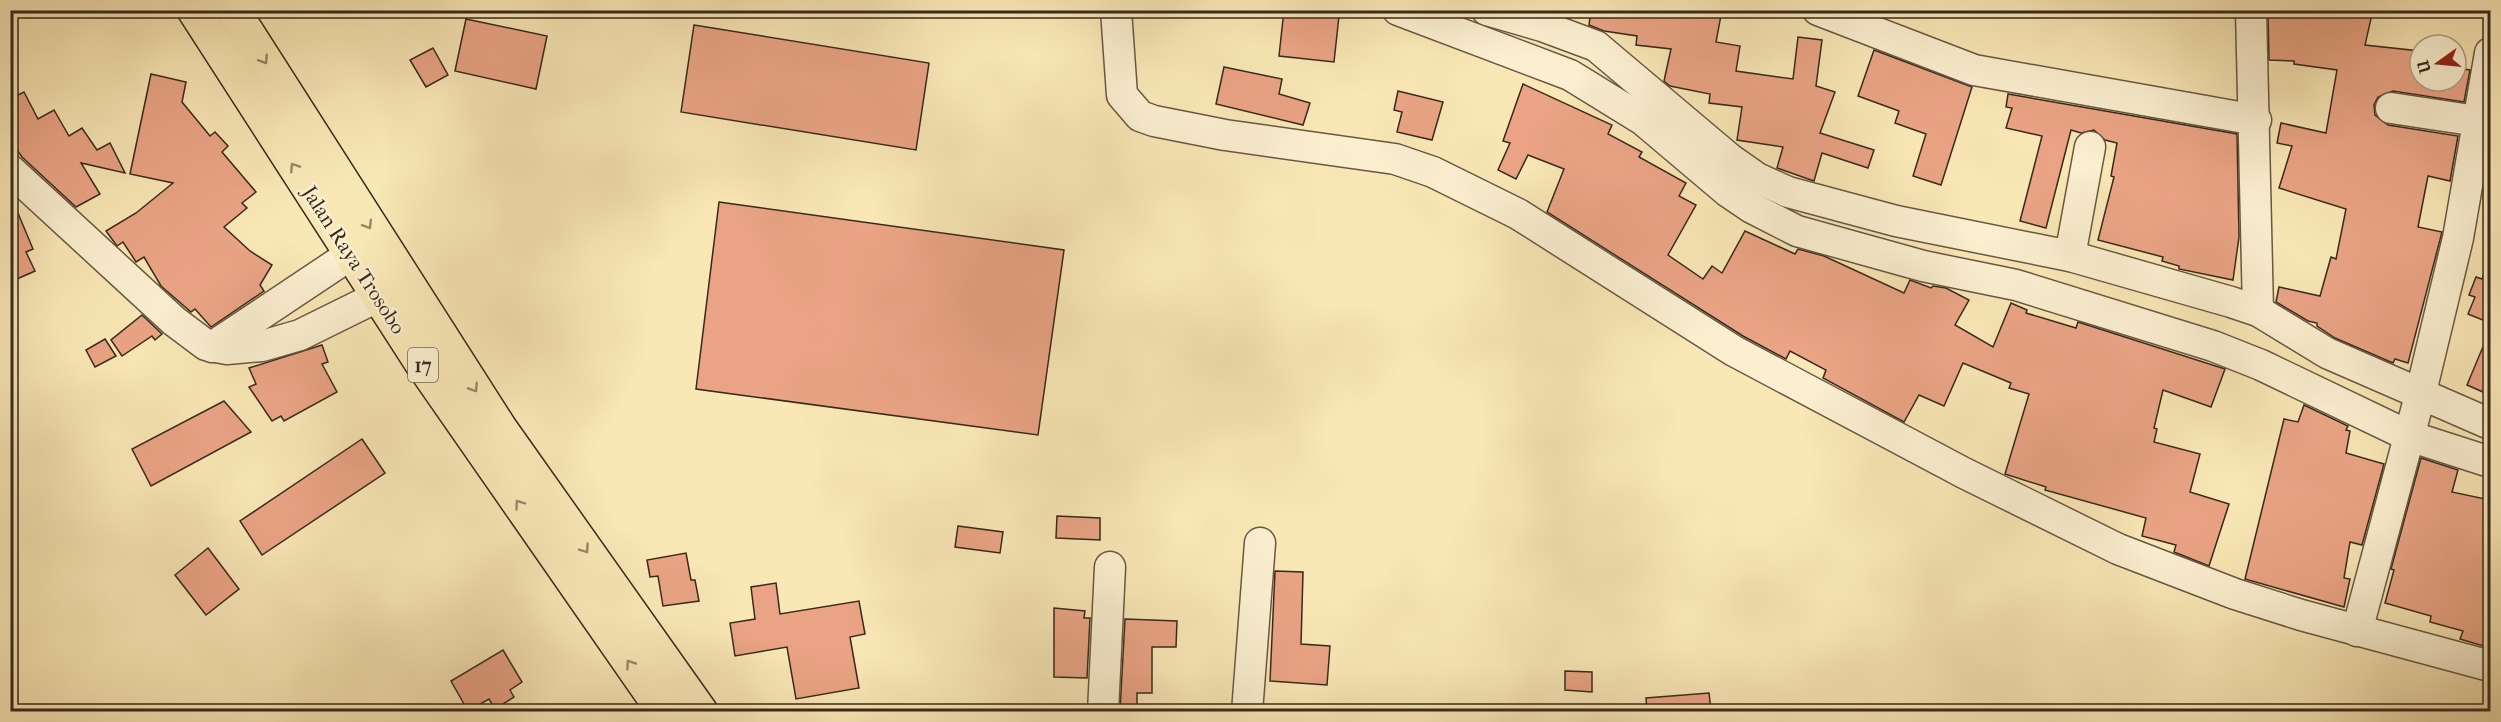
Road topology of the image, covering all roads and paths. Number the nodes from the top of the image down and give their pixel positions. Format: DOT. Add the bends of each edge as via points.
graph roads {
  1 [pos="194,10"];
  2 [pos="233,10"];
  3 [pos="1116,10"];
  4 [pos="1398,10"];
  5 [pos="1487,10"];
  6 [pos="1818,10"];
  7 [pos="2251,10"];
  8 [pos="2490,53"];
  9 [pos="2391,108"];
  10 [pos="2256,120"];
  11 [pos="2477,121"];
  12 [pos="2090,147"];
  13 [pos="10,170"];
  14 [pos="350,255"];
  15 [pos="2070,256"];
  16 [pos="377,297"];
  17 [pos="2258,311"];
  18 [pos="212,347"];
  19 [pos="2414,415"];
  20 [pos="2490,424"];
  21 [pos="2490,462"];
  22 [pos="1260,543"];
  23 [pos="1110,567"];
  24 [pos="2357,631"];
  25 [pos="2490,666"];
  26 [pos="664,711"];
  27 [pos="701,711"];
  28 [pos="1103,711"];
  29 [pos="1247,711"];
  14 -- 1 [label="highway, Jalan Raya Trosobo / 17, one-way"];
  2 -- 27 [label="highway, Jalan Raya Trosobo / 17, one-way" via="500,428"];
  3 -- 24 [label="street" via="1122,95 1140,116 1225,135 1395,159 1433,172 1518,214 1734,351 1964,473 2108,544 2235,594"];
  4 -- 19 [label="street" via="1570,75 1643,120 1726,191 1772,221 1797,231 1923,266 2016,285 2213,346"];
  5 -- 15 [label="street" via="1596,46 1730,159 1757,178 1788,192 1896,221"];
  6 -- 10 [label="street" via="1974,70"];
  7 -- 10 [label="street"];
  8 -- 11 [label="street"];
  9 -- 11 [label="street"];
  10 -- 17 [label="street"];
  11 -- 19 [label="street" via="2458,238"];
  12 -- 15 [label="street"];
  13 -- 18 [label="street" via="174,321"];
  14 -- 16 [label="highway, Jalan Raya Trosobo / 17"];
  14 -- 18 [label="street"];
  15 -- 17 [label="street"];
  16 -- 18 [label="street" via="300,335 272,344 244,349"];
  26 -- 16 [label="highway, Jalan Raya Trosobo / 17, one-way"];
  17 -- 19 [label="street" via="2327,353"];
  19 -- 20 [label="street"];
  19 -- 21 [label="street"];
  19 -- 24 [label="street"];
  22 -- 29 [label="street"];
  23 -- 28 [label="street"];
  24 -- 25 [label="street"];
}
